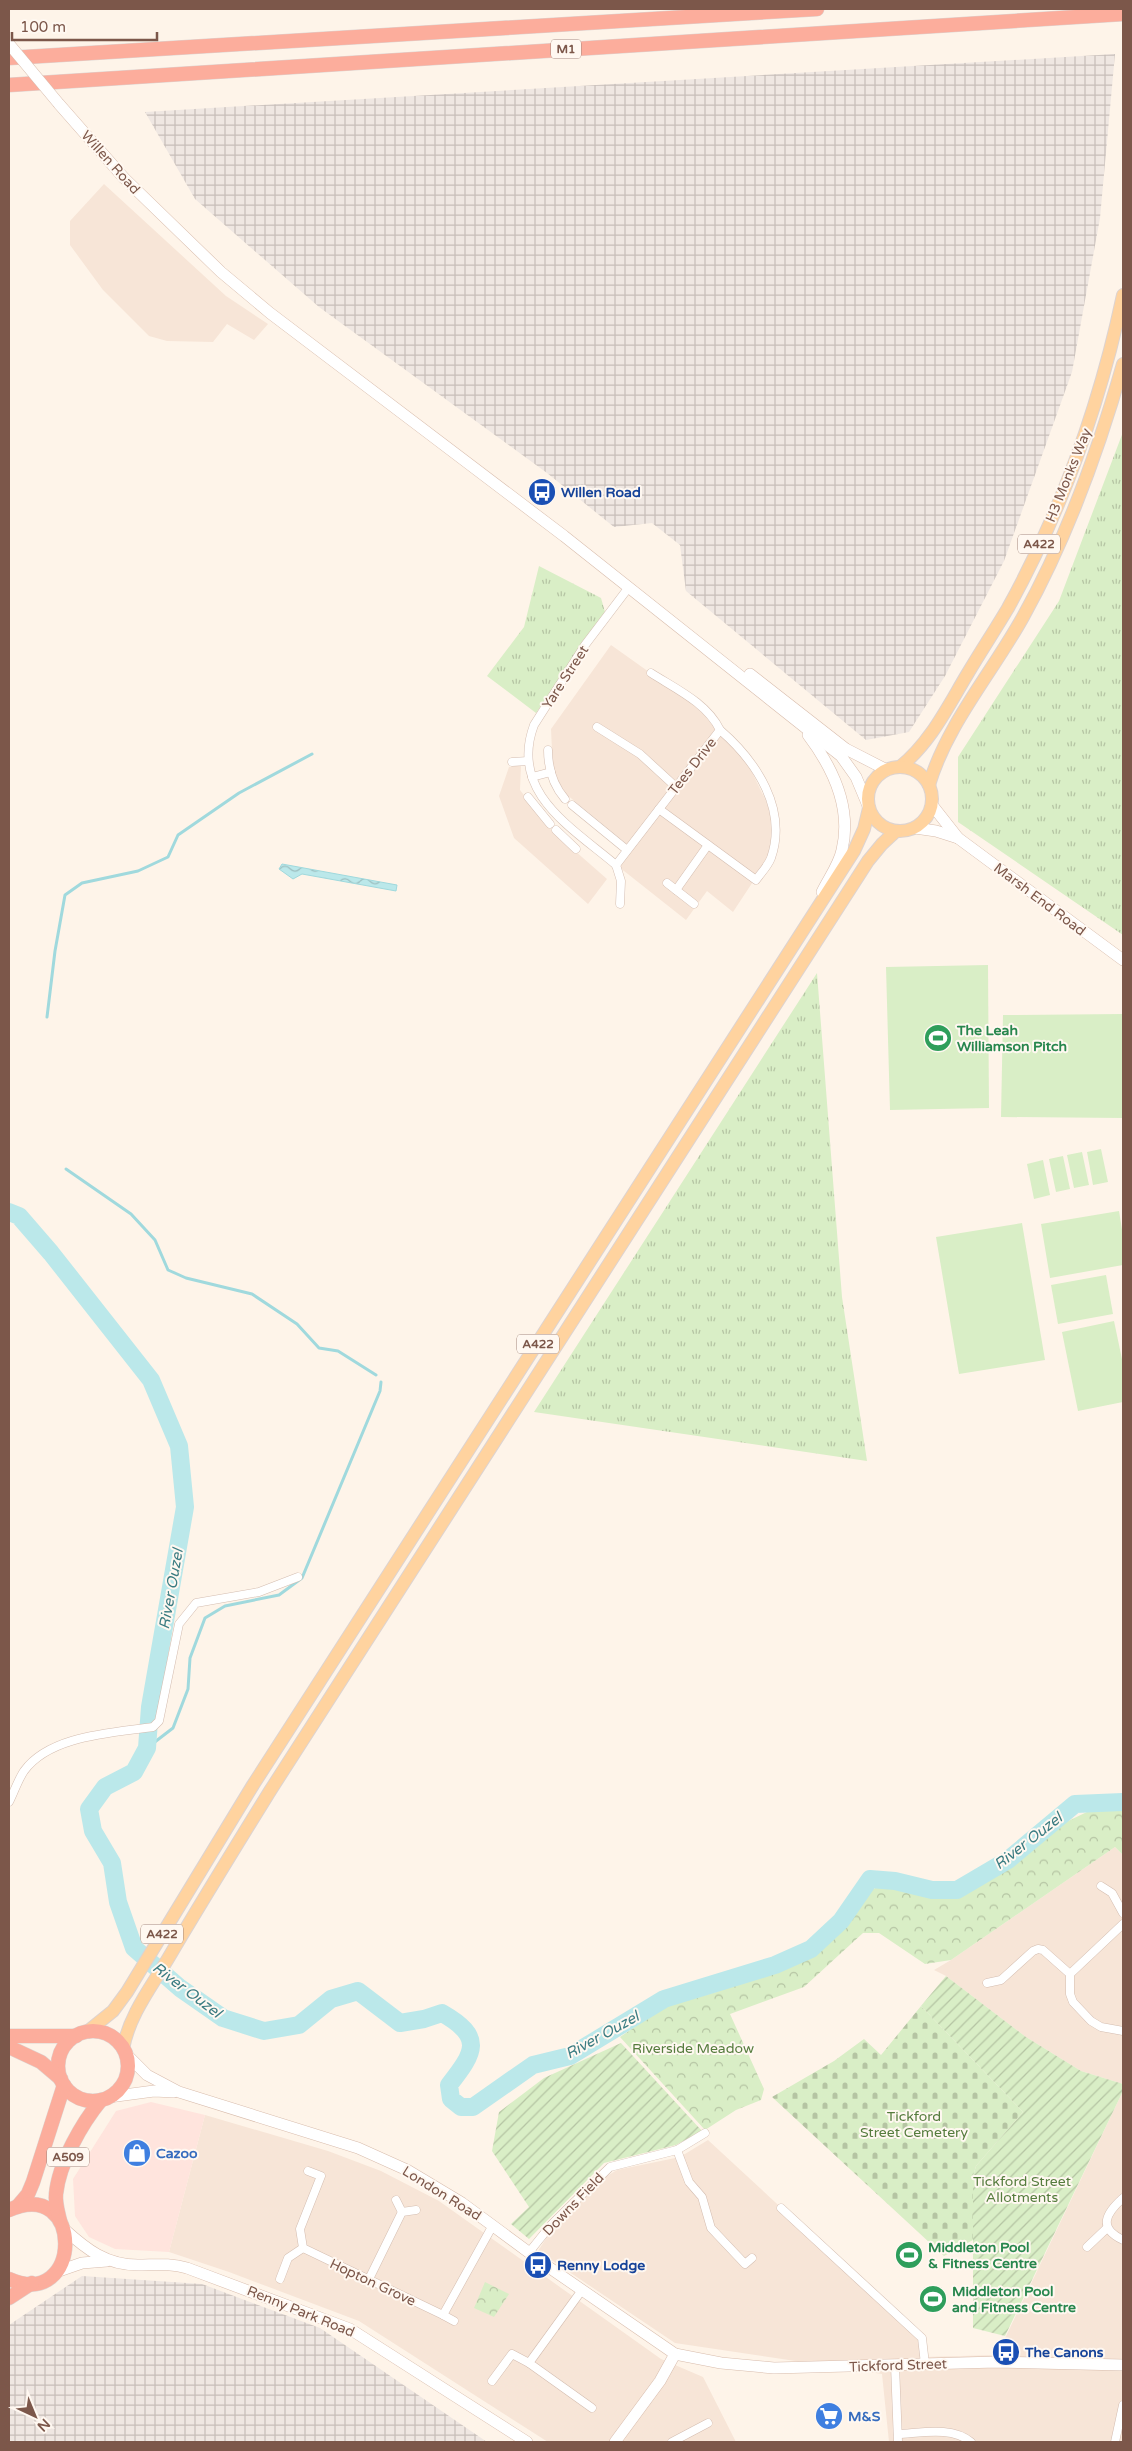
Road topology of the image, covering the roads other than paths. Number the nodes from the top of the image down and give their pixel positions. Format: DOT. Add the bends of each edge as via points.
graph roads {
  1 [pos="817,9"];
  2 [pos="1123,14"];
  3 [pos="9,44"];
  4 [pos="9,58"];
  5 [pos="9,85"];
  6 [pos="222,272"];
  7 [pos="1123,295"];
  8 [pos="1123,364"];
  9 [pos="629,587"];
  10 [pos="651,672"];
  11 [pos="800,723"];
  12 [pos="597,727"];
  13 [pos="720,730"];
  14 [pos="548,750"];
  15 [pos="528,761"];
  16 [pos="512,762"];
  17 [pos="900,767"];
  18 [pos="887,770"];
  19 [pos="551,772"];
  20 [pos="532,777"];
  21 [pos="929,785"];
  22 [pos="676,786"];
  23 [pos="528,797"];
  24 [pos="546,805"];
  25 [pos="932,805"];
  26 [pos="869,808"];
  27 [pos="659,809"];
  28 [pos="539,811"];
  29 [pos="573,828"];
  30 [pos="915,828"];
  31 [pos="896,831"];
  32 [pos="958,838"];
  33 [pos="565,839"];
  34 [pos="708,845"];
  35 [pos="576,849"];
  36 [pos="627,850"];
  37 [pos="616,865"];
  38 [pos="667,882"];
  39 [pos="676,890"];
  40 [pos="620,904"];
  41 [pos="694,904"];
  42 [pos="807,924"];
  43 [pos="1123,960"];
  44 [pos="298,1577"];
  45 [pos="9,1802"];
  46 [pos="1101,1886"];
  47 [pos="1123,1913"];
  48 [pos="1123,1924"];
  49 [pos="1070,1974"];
  50 [pos="987,1983"];
  51 [pos="1123,2031"];
  52 [pos="81,2034"];
  53 [pos="9,2036"];
  54 [pos="9,2047"];
  55 [pos="125,2052"];
  56 [pos="62,2082"];
  57 [pos="178,2092"];
  58 [pos="105,2098"];
  59 [pos="705,2133"];
  60 [pos="678,2150"];
  61 [pos="308,2171"];
  62 [pos="1123,2198"];
  63 [pos="396,2200"];
  64 [pos="781,2208"];
  65 [pos="13,2209"];
  66 [pos="416,2210"];
  67 [pos="402,2212"];
  68 [pos="62,2225"];
  69 [pos="493,2225"];
  70 [pos="1107,2228"];
  71 [pos="1123,2240"];
  72 [pos="1087,2247"];
  73 [pos="303,2248"];
  74 [pos="530,2251"];
  75 [pos="752,2258"];
  76 [pos="109,2261"];
  77 [pos="56,2272"];
  78 [pos="9,2279"];
  79 [pos="280,2279"];
  80 [pos="369,2279"];
  81 [pos="32,2283"];
  82 [pos="582,2290"];
  83 [pos="9,2298"];
  84 [pos="443,2315"];
  85 [pos="454,2321"];
  86 [pos="675,2354"];
  87 [pos="529,2363"];
  88 [pos="925,2364"];
  89 [pos="895,2365"];
  90 [pos="1123,2365"];
  91 [pos="492,2381"];
  92 [pos="1123,2405"];
  93 [pos="592,2408"];
  94 [pos="708,2423"];
  95 [pos="898,2438"];
  96 [pos="614,2441"];
  97 [pos="527,2442"];
  98 [pos="674,2442"];
  99 [pos="971,2442"];
  100 [pos="1114,2442"];
  1 -- 4 [label="highway, M1"];
  2 -- 5 [label="highway, M1"];
  3 -- 6 [label="street, Willen Road, bridge" via="124,178"];
  6 -- 9 [label="street, Willen Road" via="299,336"];
  6 -- 18 [label="street, Willen Road" via="612,565 846,749"];
  7 -- 17 [label="main road, H3 Monks Way / A422" via="1087,427 1056,510 1008,607 926,742"];
  8 -- 21 [label="main road, H3 Monks Way / A422" via="1104,432 1071,518 1023,617 940,751"];
  9 -- 11 [label="street, Willen Road"];
  9 -- 15 [label="street, Yare Street" via="585,645 534,724 529,738"];
  10 -- 13 [label="street, Tees Drive" via="705,708"];
  11 -- 26 [label="street, Willen Road" via="841,756 856,777"];
  11 -- 42 [label="street" via="832,770 845,829 842,852"];
  12 -- 22 [label="street" via="640,754"];
  13 -- 22 [label="street, Tees Drive"];
  13 -- 34 [label="street" via="742,749 772,802 776,839 770,860 756,880"];
  14 -- 19 [label="street"];
  15 -- 16 [label="street"];
  15 -- 20 [label="street, Yare Street"];
  17 -- 18 [label="main road"];
  17 -- 21 [label="main road" via="917,772"];
  18 -- 26 [label="main road" via="870,789"];
  19 -- 20 [label="street"];
  19 -- 36 [label="street" via="558,791"];
  20 -- 24 [label="street, Yare Street"];
  21 -- 25 [label="main road"];
  22 -- 27 [label="street, Tees Drive"];
  23 -- 28 [label="street"];
  24 -- 28 [label="street"];
  24 -- 29 [label="street, Yare Street"];
  25 -- 30 [label="main road" via="923,822"];
  25 -- 32 [label="street, Marsh End Road"];
  26 -- 31 [label="main road" via="879,824"];
  26 -- 42 [label="main road, A422" via="854,851"];
  27 -- 34 [label="street"];
  27 -- 36 [label="street, Tees Drive"];
  28 -- 33 [label="street"];
  29 -- 33 [label="street"];
  29 -- 37 [label="street, Yare Street"];
  30 -- 31 [label="main road"];
  30 -- 32 [label="street, Marsh End Road"];
  31 -- 55 [label="main road, A422" via="868,861 212,1884 129,2027"];
  32 -- 43 [label="street, Marsh End Road"];
  33 -- 35 [label="street"];
  34 -- 39 [label="street"];
  36 -- 37 [label="street, Tees Drive"];
  37 -- 40 [label="street"];
  38 -- 39 [label="street"];
  39 -- 41 [label="street"];
  42 -- 52 [label="main road, A422" via="197,1875 127,1992 113,2011"];
  44 -- 45 [label="street" via="259,1592 196,1603 179,1624 159,1721 153,1727 86,1737 48,1749 25,1770"];
  46 -- 47 [label="street" via="1112,1893"];
  48 -- 49 [label="street"];
  49 -- 50 [label="street" via="1038,1949 1001,1980"];
  49 -- 51 [label="street" via="1070,1994 1091,2021 1101,2027"];
  52 -- 53 [label="highway"];
  52 -- 55 [label="highway" via="108,2034"];
  52 -- 56 [label="highway" via="68,2042 60,2056 58,2067"];
  54 -- 56 [label="highway" via="41,2062"];
  55 -- 57 [label="street, London Road" via="147,2075"];
  55 -- 58 [label="highway" via="126,2078 120,2088"];
  56 -- 58 [label="highway" via="80,2098"];
  56 -- 65 [label="highway, A509" via="34,2182 28,2194"];
  57 -- 58 [label="street, London Road" via="154,2091"];
  57 -- 69 [label="street, London Road" via="381,2157 442,2190"];
  58 -- 68 [label="highway, A509" via="87,2118 76,2137 58,2184 56,2199"];
  59 -- 60 [label="street, Downs Field"];
  60 -- 74 [label="street, Downs Field" via="610,2167 550,2226"];
  60 -- 75 [label="street" via="689,2182 702,2197 711,2228 745,2264"];
  61 -- 73 [label="street" via="321,2176 300,2229"];
  62 -- 70 [label="street" via="1109,2213"];
  63 -- 67 [label="street"];
  64 -- 88 [label="street" via="922,2338"];
  65 -- 68 [label="highway" via="44,2208"];
  66 -- 67 [label="street"];
  67 -- 80 [label="street"];
  68 -- 76 [label="street, Renny Park Road" via="85,2248"];
  68 -- 77 [label="highway" via="66,2239 65,2256"];
  69 -- 74 [label="street, London Road"];
  69 -- 84 [label="street"];
  70 -- 71 [label="street"];
  70 -- 72 [label="street"];
  73 -- 79 [label="street" via="288,2258"];
  73 -- 80 [label="street, Hopton Grove"];
  74 -- 82 [label="street, London Road"];
  76 -- 77 [label="street, Renny Park Road" via="82,2263"];
  76 -- 97 [label="street, Renny Park Road" via="166,2263 187,2268 347,2328"];
  77 -- 81 [label="highway"];
  78 -- 81 [label="highway"];
  80 -- 84 [label="street, Hopton Grove"];
  81 -- 83 [label="highway"];
  82 -- 86 [label="street, London Road"];
  82 -- 87 [label="street"];
  84 -- 85 [label="street, Hopton Grove"];
  86 -- 89 [label="street, Tickford Street" via="774,2368"];
  86 -- 96 [label="street" via="660,2381"];
  87 -- 91 [label="street" via="512,2354"];
  87 -- 93 [label="street"];
  88 -- 89 [label="street, Tickford Street"];
  88 -- 90 [label="street, Tickford Street"];
  89 -- 95 [label="street"];
  92 -- 100 [label="street"];
  94 -- 98 [label="street"];
  95 -- 99 [label="street" via="954,2432"];
}
